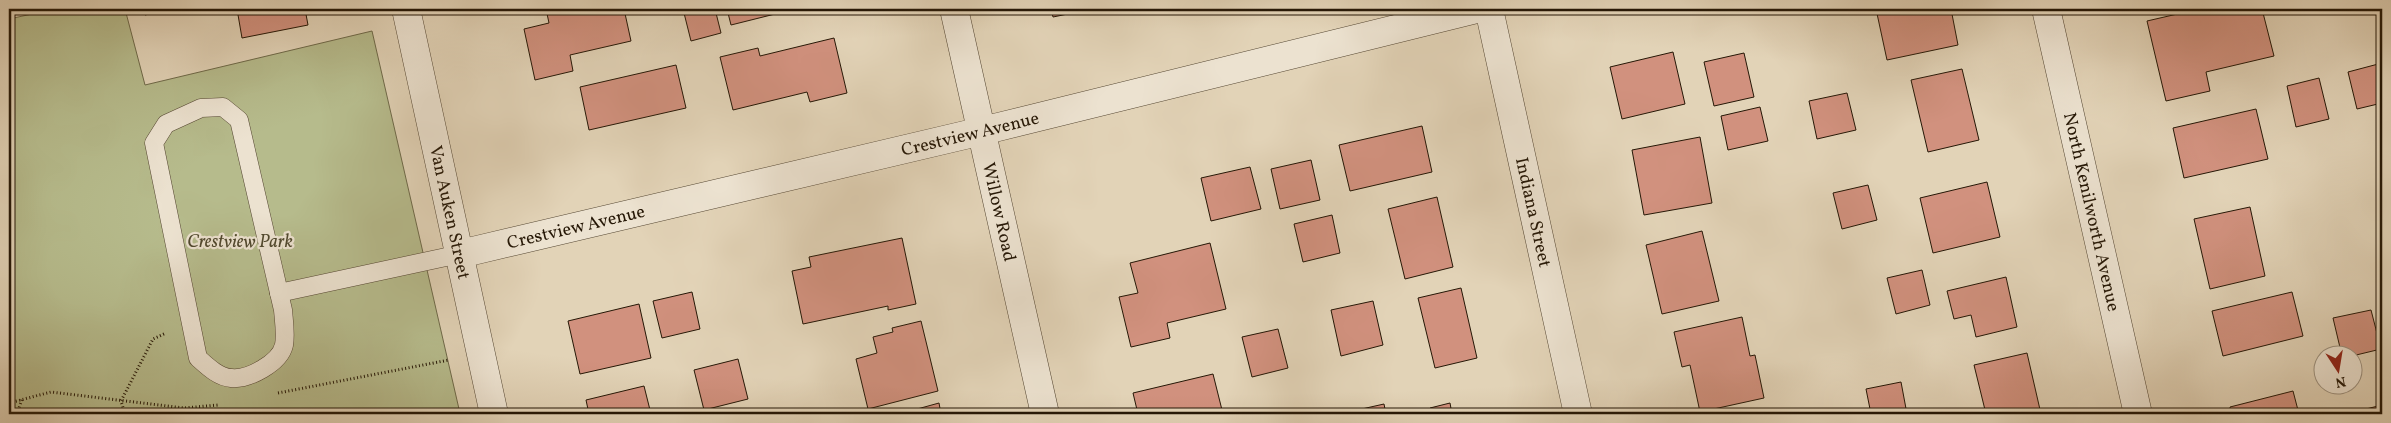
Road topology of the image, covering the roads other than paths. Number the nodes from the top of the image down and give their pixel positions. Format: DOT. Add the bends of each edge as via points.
graph roads {
  1 [pos="406,9"];
  2 [pos="954,9"];
  3 [pos="1477,9"];
  4 [pos="1489,9"];
  5 [pos="2046,9"];
  6 [pos="982,131"];
  7 [pos="460,254"];
  8 [pos="279,293"];
  9 [pos="494,414"];
  10 [pos="1044,414"];
  11 [pos="1578,414"];
  12 [pos="2138,414"];
  1 -- 7 [label="street, Van Auken Street"];
  2 -- 6 [label="street, Willow Road"];
  3 -- 6 [label="street, Crestview Avenue"];
  4 -- 11 [label="street, Indiana Street"];
  5 -- 12 [label="street, North Kenilworth Avenue"];
  6 -- 7 [label="street, Crestview Avenue"];
  6 -- 10 [label="street, Willow Road"];
  7 -- 8 [label="lane"];
  7 -- 9 [label="street, Van Auken Street"];
  8 -- 8 [label="lane" via="239,120 223,107 201,108 166,124 154,143 198,358 212,371 231,378 263,370 272,363 284,347 285,329"];
}
